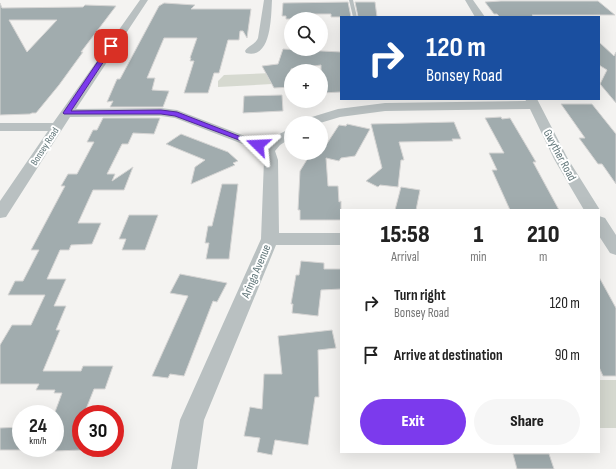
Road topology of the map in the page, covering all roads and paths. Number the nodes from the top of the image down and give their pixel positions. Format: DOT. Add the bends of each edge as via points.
graph roads {
  1 [pos="137,0"];
  2 [pos="144,0"];
  3 [pos="268,0"];
  4 [pos="351,0"];
  5 [pos="469,0"];
  6 [pos="355,16"];
  7 [pos="479,16"];
  8 [pos="129,20"];
  9 [pos="250,51"];
  10 [pos="532,102"];
  11 [pos="67,113"];
  12 [pos="328,116"];
  13 [pos="0,127"];
  14 [pos="57,127"];
  15 [pos="284,136"];
  16 [pos="268,151"];
  17 [pos="591,209"];
  18 [pos="0,213"];
  19 [pos="600,224"];
  20 [pos="270,238"];
  21 [pos="340,239"];
  22 [pos="616,249"];
  23 [pos="184,469"];
  1 -- 8 [label="street, Bonsey Road"];
  2 -- 8 [label="street, Bonsey Road"];
  3 -- 9 [label="street" via="263,38 260,44"];
  4 -- 6 [label="lane"];
  5 -- 7 [label="street"];
  8 -- 11 [label="street, Bonsey Road"];
  10 -- 12 [label="street" via="385,107"];
  10 -- 17 [label="street, Gwyther Road"];
  11 -- 14 [label="street, Bonsey Road"];
  11 -- 16 [label="street" via="177,114 252,142"];
  13 -- 14 [label="street"];
  14 -- 18 [label="street, Bonsey Road"];
  15 -- 16 [label="street"];
  16 -- 20 [label="street, Aringa Avenue" via="271,160"];
  19 -- 22 [label="street"];
  20 -- 21 [label="street"];
  20 -- 23 [label="street, Aringa Avenue" via="192,420"];
}
